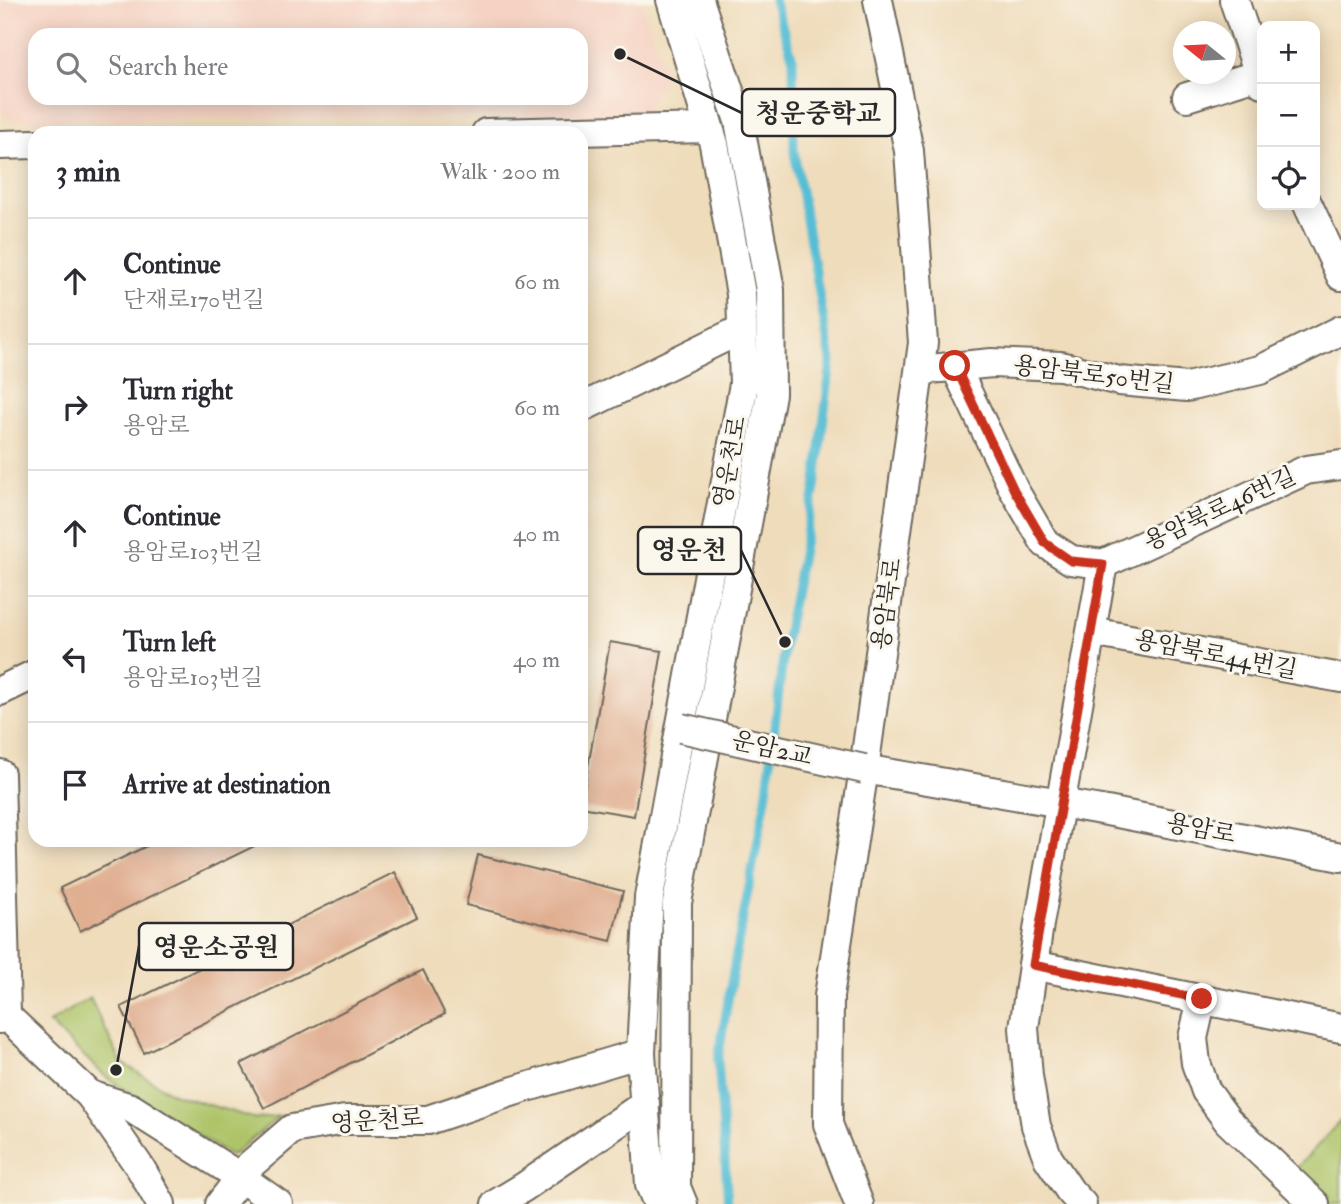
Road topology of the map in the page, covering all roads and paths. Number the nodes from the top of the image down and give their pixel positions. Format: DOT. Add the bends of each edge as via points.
graph roads {
  1 [pos="671,0"];
  2 [pos="699,0"];
  3 [pos="878,0"];
  4 [pos="1234,0"];
  5 [pos="1257,67"];
  6 [pos="1257,80"];
  7 [pos="1187,97"];
  8 [pos="709,128"];
  9 [pos="588,131"];
  10 [pos="28,144"];
  11 [pos="0,145"];
  12 [pos="1310,210"];
  13 [pos="1341,276"];
  14 [pos="742,329"];
  15 [pos="1341,330"];
  16 [pos="955,366"];
  17 [pos="920,370"];
  18 [pos="588,405"];
  19 [pos="1341,465"];
  20 [pos="1103,564"];
  21 [pos="1091,632"];
  22 [pos="28,677"];
  23 [pos="1341,678"];
  24 [pos="0,691"];
  25 [pos="681,728"];
  26 [pos="863,769"];
  27 [pos="0,774"];
  28 [pos="1060,803"];
  29 [pos="1341,857"];
  30 [pos="1033,965"];
  31 [pos="1202,999"];
  32 [pos="2,1014"];
  33 [pos="1341,1028"];
  34 [pos="641,1053"];
  35 [pos="90,1095"];
  36 [pos="645,1104"];
  37 [pos="240,1177"];
  38 [pos="153,1200"];
  39 [pos="220,1204"];
  40 [pos="278,1204"];
  41 [pos="496,1204"];
  42 [pos="658,1204"];
  43 [pos="683,1204"];
  44 [pos="859,1204"];
  45 [pos="1082,1204"];
  46 [pos="1315,1204"];
  1 -- 8 [label="street, 영운천로"];
  2 -- 43 [label="street" via="744,147 770,290 771,394 677,903 676,1186"];
  3 -- 17 [label="street, 용암북로" via="909,151 923,343"];
  4 -- 5 [label="street"];
  6 -- 7 [label="street"];
  8 -- 9 [label="street"];
  8 -- 14 [label="street, 영운천로" via="741,293"];
  10 -- 11 [label="street"];
  12 -- 13 [label="street"];
  14 -- 18 [label="street"];
  14 -- 25 [label="street, 영운천로" via="744,384"];
  15 -- 16 [label="street, 용암북로50번길" via="1260,370 1187,387 1119,381 1061,366"];
  16 -- 17 [label="street, 용암북로50번길"];
  16 -- 20 [label="street" via="1014,490 1045,543 1071,561"];
  17 -- 26 [label="street, 용암북로"];
  19 -- 20 [label="street, 용암북로46번길" via="1306,470"];
  20 -- 21 [label="street"];
  21 -- 23 [label="street, 용암북로44번길"];
  21 -- 28 [label="street"];
  22 -- 24 [label="street"];
  25 -- 26 [label="street, 운암2교, bridge"];
  25 -- 34 [label="street, 영운천로" via="649,897"];
  26 -- 28 [label="street, 용암로"];
  26 -- 44 [label="street, 용암북로" via="829,996 828,1124"];
  27 -- 32 [label="street"];
  28 -- 29 [label="street, 용암로"];
  28 -- 30 [label="street"];
  30 -- 31 [label="street"];
  30 -- 45 [label="street" via="1024,1028 1036,1126 1048,1158"];
  31 -- 33 [label="street"];
  31 -- 46 [label="street" via="1193,1038 1206,1091 1228,1121"];
  32 -- 35 [label="street"];
  34 -- 36 [label="street, 영운천로"];
  34 -- 37 [label="street, 영운천로" via="428,1120 345,1120 292,1129"];
  35 -- 37 [label="street" via="131,1108"];
  35 -- 38 [label="street" via="141,1169"];
  36 -- 41 [label="street"];
  36 -- 42 [label="street, 영운천로" via="650,1185"];
  37 -- 39 [label="street, 영운천로"];
  37 -- 40 [label="street"];
}
